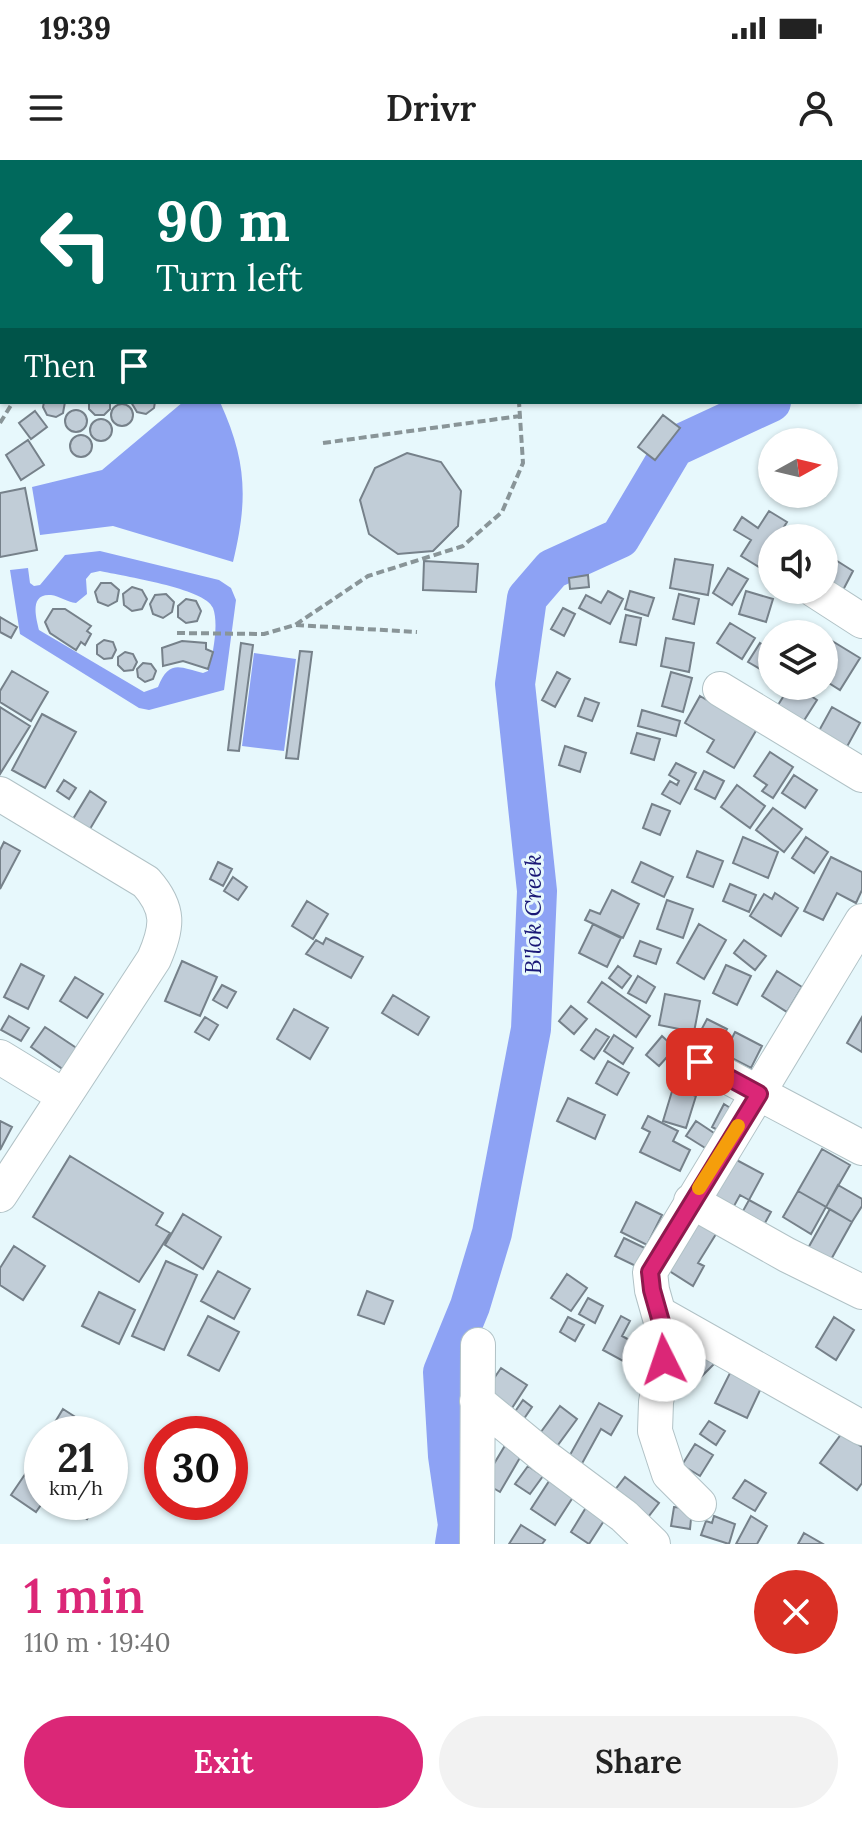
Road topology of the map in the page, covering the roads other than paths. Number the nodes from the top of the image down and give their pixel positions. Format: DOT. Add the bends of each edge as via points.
graph roads {
  1 [pos="836,604"];
  2 [pos="862,621"];
  3 [pos="720,689"];
  4 [pos="862,775"];
  5 [pos="0,794"];
  6 [pos="862,921"];
  7 [pos="0,1057"];
  8 [pos="700,1062"];
  9 [pos="759,1094"];
  10 [pos="64,1096"];
  11 [pos="862,1148"];
  12 [pos="0,1195"];
  13 [pos="691,1201"];
  14 [pos="862,1292"];
  15 [pos="660,1314"];
  16 [pos="478,1345"];
  17 [pos="477,1401"];
  18 [pos="862,1428"];
  19 [pos="699,1504"];
  20 [pos="477,1544"];
  21 [pos="653,1544"];
  1 -- 2 [label="street"];
  3 -- 4 [label="street"];
  5 -- 10 [label="street" via="146,882 160,897 166,918 154,959"];
  6 -- 9 [label="street"];
  7 -- 10 [label="street"];
  8 -- 9 [label="street"];
  9 -- 11 [label="street"];
  9 -- 13 [label="street"];
  10 -- 12 [label="street"];
  13 -- 14 [label="street"];
  13 -- 15 [label="street" via="650,1272"];
  15 -- 18 [label="street"];
  15 -- 19 [label="street" via="664,1360 655,1431 673,1481"];
  16 -- 17 [label="street"];
  17 -- 20 [label="street"];
  17 -- 21 [label="street"];
}
